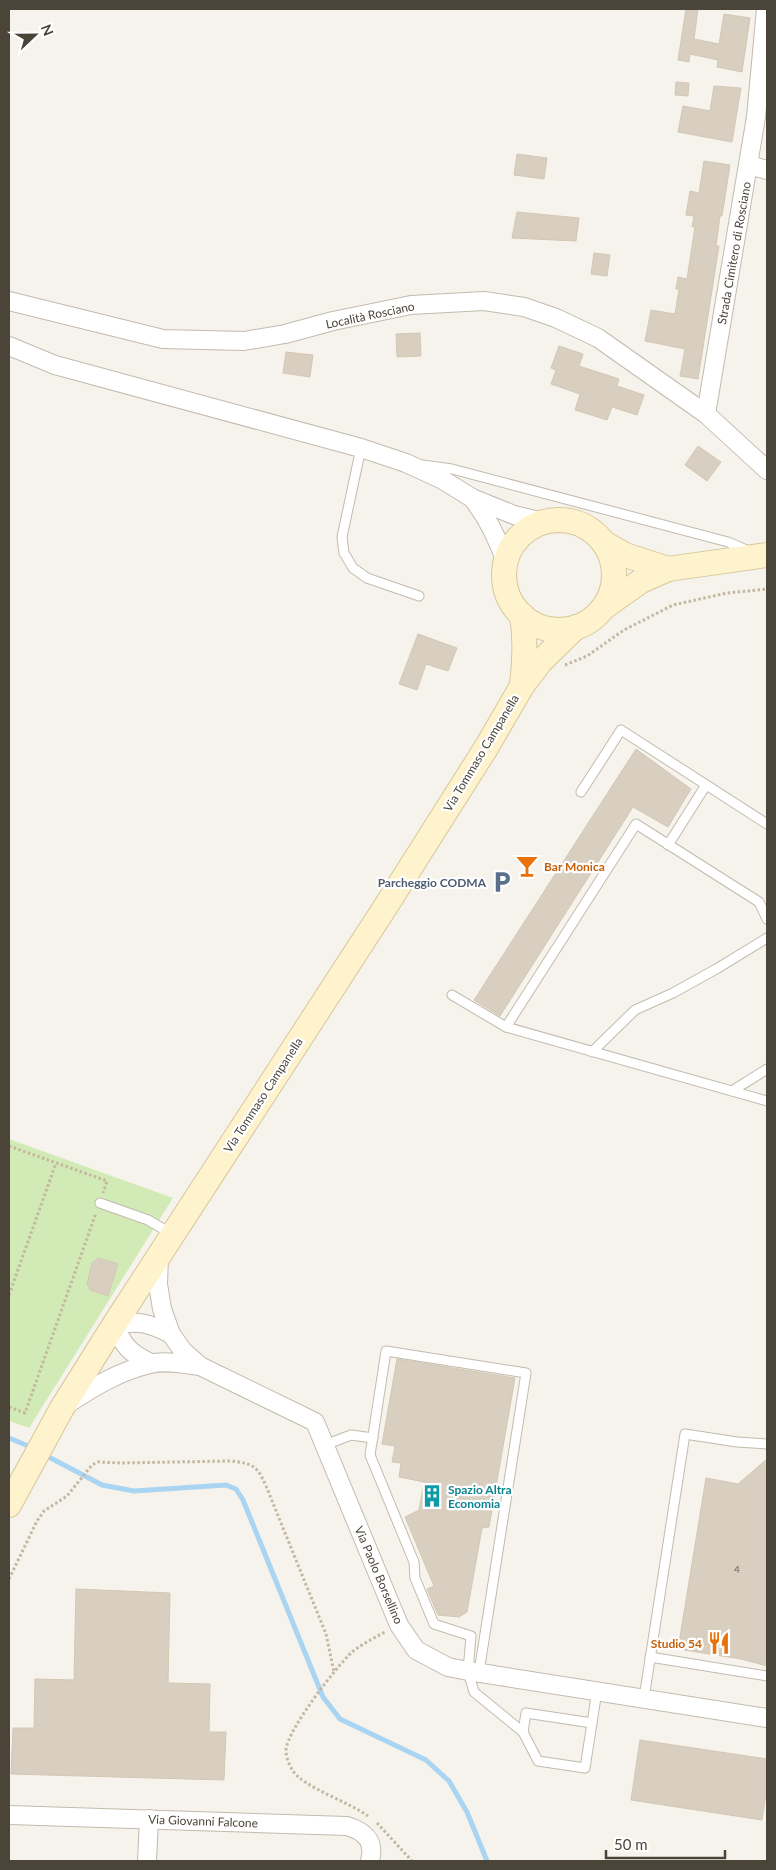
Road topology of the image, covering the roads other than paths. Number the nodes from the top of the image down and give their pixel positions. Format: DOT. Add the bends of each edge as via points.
graph roads {
  1 [pos="766,9"];
  2 [pos="749,165"];
  3 [pos="767,170"];
  4 [pos="9,301"];
  5 [pos="9,346"];
  6 [pos="706,414"];
  7 [pos="361,448"];
  8 [pos="406,463"];
  9 [pos="767,470"];
  10 [pos="472,498"];
  11 [pos="543,522"];
  12 [pos="604,543"];
  13 [pos="765,554"];
  14 [pos="506,563"];
  15 [pos="668,569"];
  16 [pos="419,596"];
  17 [pos="604,608"];
  18 [pos="522,615"];
  19 [pos="576,628"];
  20 [pos="522,686"];
  21 [pos="706,785"];
  22 [pos="581,792"];
  23 [pos="767,824"];
  24 [pos="668,845"];
  25 [pos="767,919"];
  26 [pos="767,938"];
  27 [pos="452,994"];
  28 [pos="506,1027"];
  29 [pos="592,1052"];
  30 [pos="767,1069"];
  31 [pos="732,1091"];
  32 [pos="767,1101"];
  33 [pos="100,1203"];
  34 [pos="172,1235"];
  35 [pos="160,1254"];
  36 [pos="114,1325"];
  37 [pos="171,1334"];
  38 [pos="151,1363"];
  39 [pos="200,1366"];
  40 [pos="62,1408"];
  41 [pos="373,1438"];
  42 [pos="767,1444"];
  43 [pos="325,1445"];
  44 [pos="9,1505"];
  45 [pos="650,1657"];
  46 [pos="473,1672"];
  47 [pos="767,1676"];
  48 [pos="597,1691"];
  49 [pos="644,1698"];
  50 [pos="767,1718"];
  51 [pos="592,1723"];
  52 [pos="523,1732"];
  53 [pos="9,1815"];
  54 [pos="149,1819"];
  55 [pos="147,1861"];
  56 [pos="370,1861"];
  1 -- 2 [label="street, Strada Cimitero di Rosciano"];
  2 -- 3 [label="street"];
  2 -- 6 [label="street, Strada Cimitero di Rosciano"];
  4 -- 6 [label="street, Località Rosciano" via="163,339 244,341 411,304 484,301 524,307 598,338"];
  5 -- 7 [label="street" via="55,364"];
  6 -- 9 [label="street"];
  7 -- 8 [label="street"];
  7 -- 16 [label="lane" via="342,536 344,553 353,568 367,578"];
  8 -- 10 [label="street"];
  8 -- 13 [label="lane" via="452,469"];
  10 -- 11 [label="street" via="514,515"];
  10 -- 14 [label="street" via="498,540"];
  11 -- 12 [label="main road" via="577,523 597,534"];
  11 -- 14 [label="main road" via="523,534 509,552"];
  12 -- 15 [label="main road" via="626,555"];
  12 -- 17 [label="main road" via="610,553 614,576 610,598"];
  13 -- 15 [label="main road"];
  14 -- 18 [label="main road" via="504,574 509,597"];
  15 -- 17 [label="main road" via="641,581"];
  17 -- 19 [label="main road"];
  18 -- 19 [label="main road" via="548,628"];
  18 -- 20 [label="main road, Via Tommaso Campanella" via="526,637"];
  19 -- 20 [label="main road, Via Tommaso Campanella" via="541,661"];
  20 -- 34 [label="main road, Via Tommaso Campanella" via="386,906"];
  21 -- 22 [label="lane" via="621,730"];
  21 -- 23 [label="lane"];
  21 -- 24 [label="lane"];
  24 -- 25 [label="lane" via="759,902"];
  24 -- 28 [label="lane" via="636,824"];
  26 -- 29 [label="lane" via="688,985 635,1010"];
  27 -- 28 [label="lane"];
  28 -- 29 [label="lane"];
  29 -- 31 [label="lane"];
  30 -- 31 [label="lane"];
  31 -- 32 [label="lane"];
  33 -- 34 [label="lane" via="148,1220"];
  34 -- 35 [label="main road, Via Tommaso Campanella"];
  35 -- 36 [label="main road, Via Tommaso Campanella"];
  35 -- 37 [label="street, Via Paolo Borsellino" via="158,1284"];
  36 -- 37 [label="street, Via Paolo Borsellino" via="132,1322 151,1324"];
  36 -- 38 [label="street" via="134,1355"];
  36 -- 40 [label="main road, Via Tommaso Campanella"];
  37 -- 39 [label="street, Via Paolo Borsellino" via="183,1351"];
  38 -- 39 [label="street, Via Paolo Borsellino"];
  38 -- 40 [label="street, Via Paolo Borsellino" via="122,1373"];
  39 -- 43 [label="street, Via Paolo Borsellino" via="315,1422"];
  40 -- 44 [label="main road, Via Tommaso Campanella"];
  41 -- 43 [label="lane" via="351,1435"];
  41 -- 46 [label="lane" via="370,1455 414,1562 415,1578 434,1624 471,1636"];
  41 -- 46 [label="lane" via="386,1351 526,1373"];
  42 -- 45 [label="lane" via="685,1434"];
  43 -- 46 [label="street, Via Paolo Borsellino" via="399,1625 416,1650 448,1667"];
  45 -- 47 [label="lane"];
  45 -- 49 [label="lane"];
  46 -- 48 [label="street, Via Paolo Borsellino"];
  46 -- 52 [label="lane" via="474,1692"];
  48 -- 49 [label="street, Via Paolo Borsellino"];
  48 -- 51 [label="lane"];
  49 -- 50 [label="street, Via Paolo Borsellino"];
  51 -- 52 [label="lane" via="526,1713"];
  51 -- 52 [label="lane" via="585,1768 538,1761"];
  53 -- 54 [label="street, Via Giovanni Falcone"];
  54 -- 55 [label="street"];
  54 -- 56 [label="street, Via Giovanni Falcone" via="347,1826 360,1830 369,1838 373,1852"];
}
